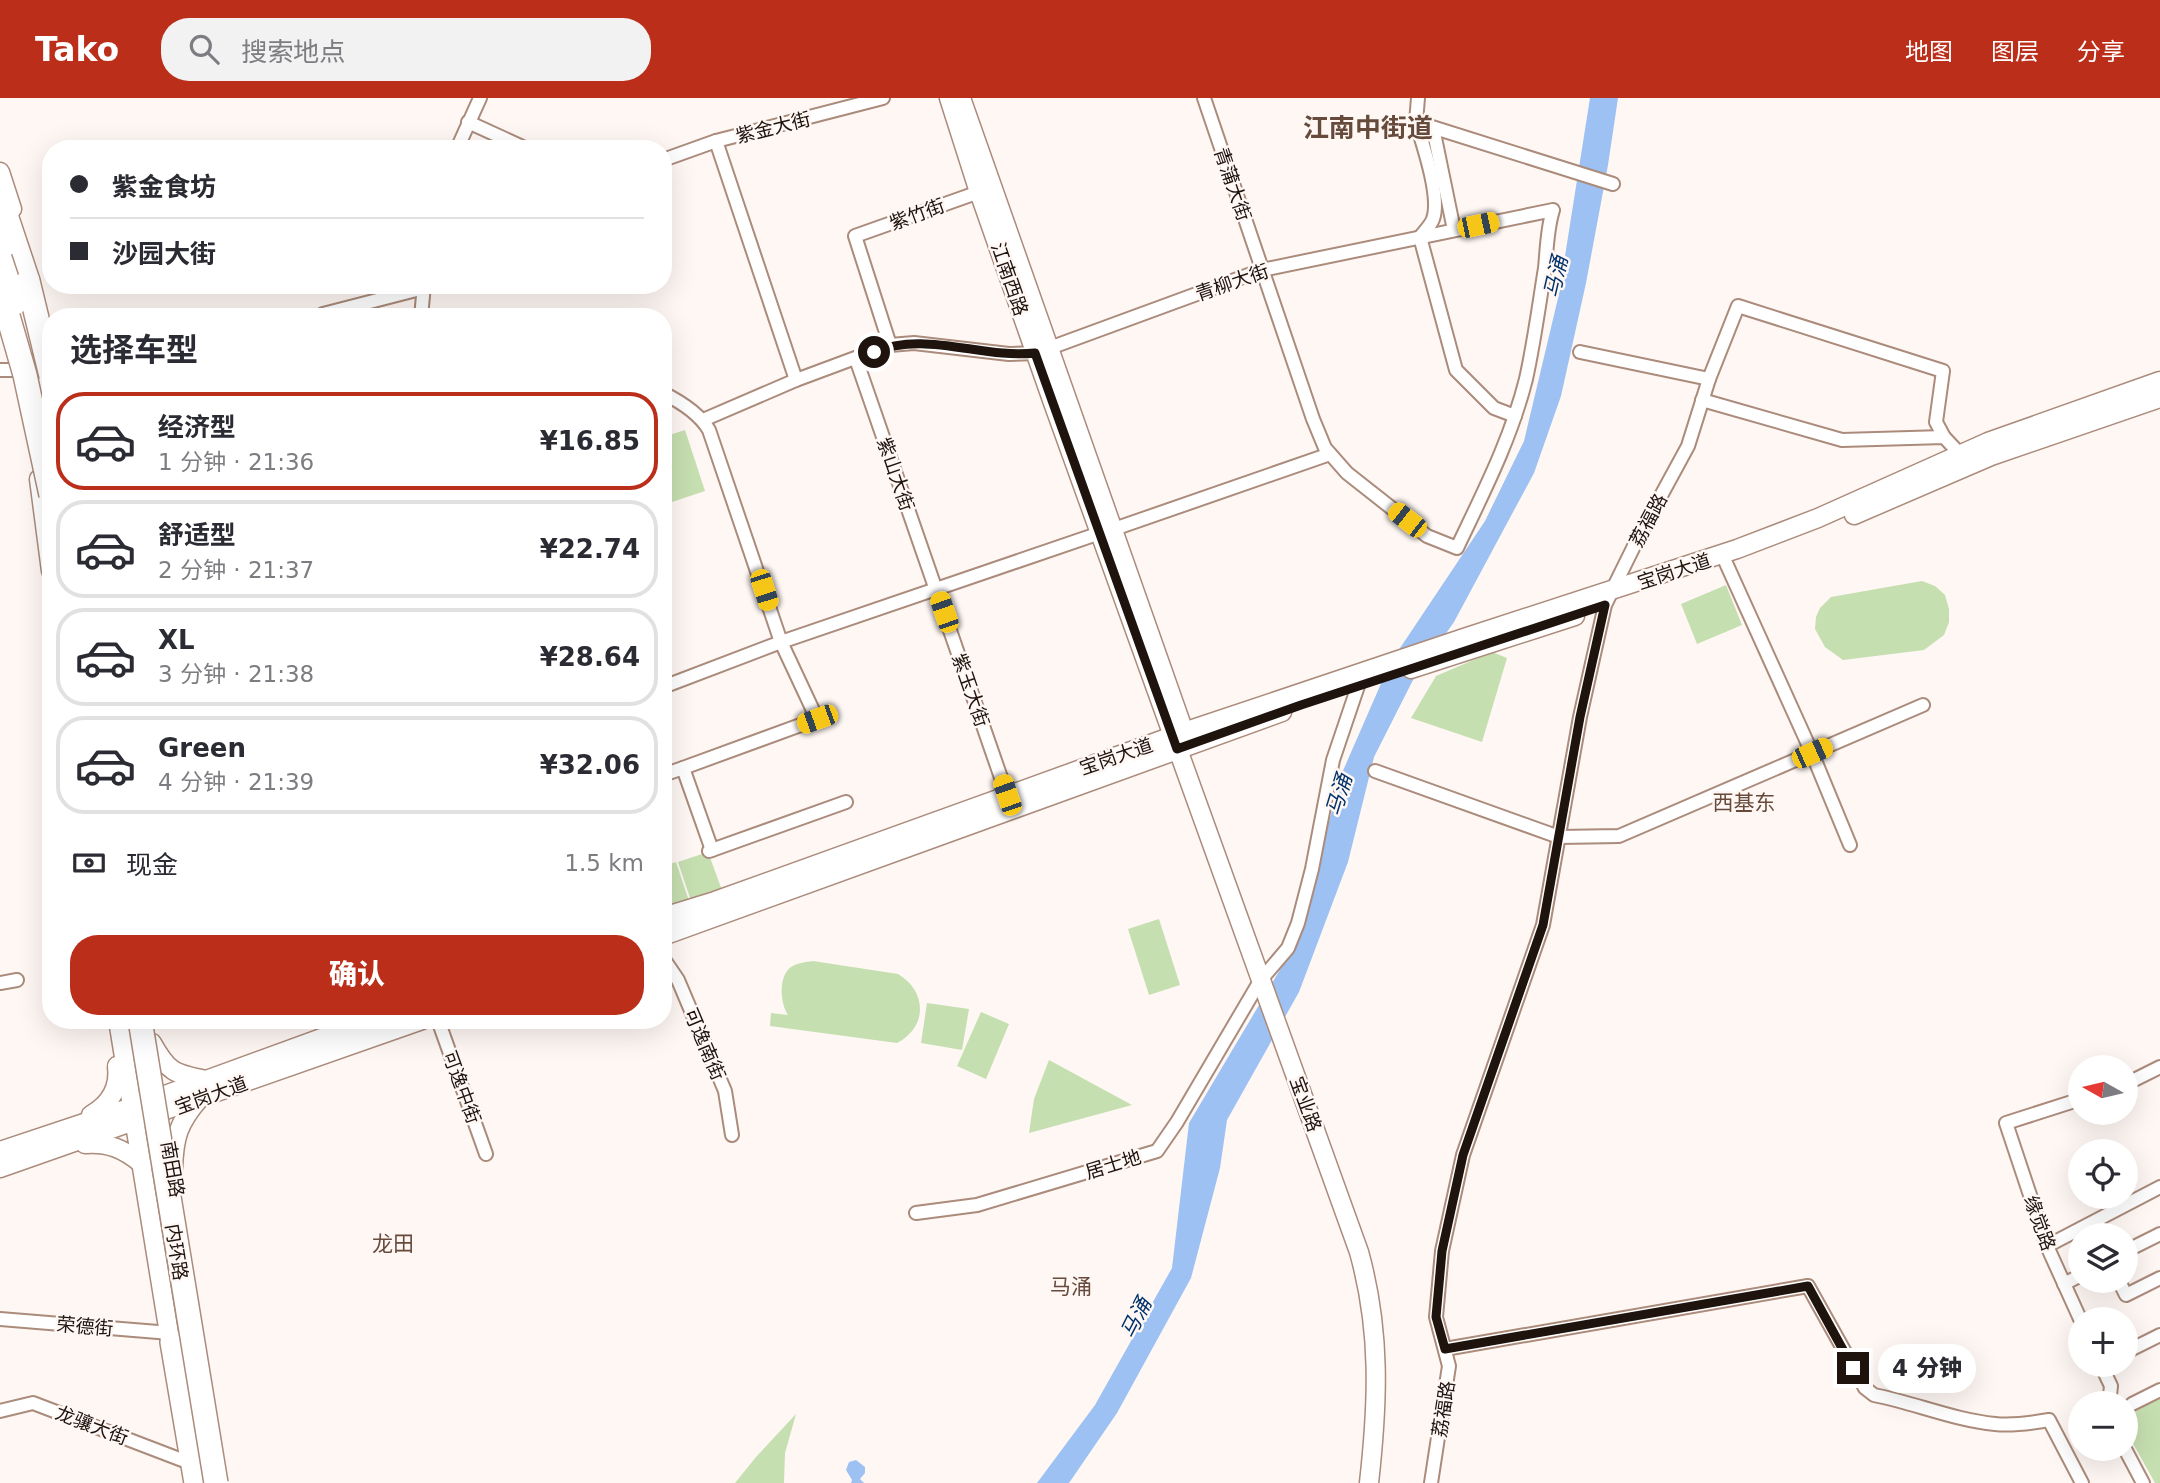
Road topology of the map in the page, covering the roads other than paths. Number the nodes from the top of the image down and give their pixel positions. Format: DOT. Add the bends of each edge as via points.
graph roads {
  1 [pos="480,98"];
  2 [pos="883,98"];
  3 [pos="948,98"];
  4 [pos="961,98"];
  5 [pos="1204,98"];
  6 [pos="1418,98"];
  7 [pos="468,122"];
  8 [pos="1416,122"];
  9 [pos="1433,128"];
  10 [pos="461,140"];
  11 [pos="507,140"];
  12 [pos="716,141"];
  13 [pos="672,157"];
  14 [pos="0,172"];
  15 [pos="1613,184"];
  16 [pos="979,192"];
  17 [pos="0,197"];
  18 [pos="1454,230"];
  19 [pos="0,234"];
  20 [pos="1420,237"];
  21 [pos="0,258"];
  22 [pos="1262,270"];
  23 [pos="398,294"];
  24 [pos="10,299"];
  25 [pos="345,308"];
  26 [pos="33,337"];
  27 [pos="42,339"];
  28 [pos="890,345"];
  29 [pos="1042,351"];
  30 [pos="1580,352"];
  31 [pos="856,359"];
  32 [pos="8,370"];
  33 [pos="1709,379"];
  34 [pos="796,380"];
  35 [pos="2160,381"];
  36 [pos="42,398"];
  37 [pos="2160,398"];
  38 [pos="672,399"];
  39 [pos="1702,400"];
  40 [pos="1515,416"];
  41 [pos="41,417"];
  42 [pos="703,419"];
  43 [pos="1944,437"];
  44 [pos="42,452"];
  45 [pos="1330,454"];
  46 [pos="1960,454"];
  47 [pos="42,460"];
  48 [pos="1107,531"];
  49 [pos="1726,563"];
  50 [pos="936,589"];
  51 [pos="1610,598"];
  52 [pos="781,642"];
  53 [pos="672,684"];
  54 [pos="1359,687"];
  55 [pos="1298,700"];
  56 [pos="1923,705"];
  57 [pos="1181,741"];
  58 [pos="1812,753"];
  59 [pos="683,768"];
  60 [pos="1376,771"];
  61 [pos="672,772"];
  62 [pos="1007,795"];
  63 [pos="846,802"];
  64 [pos="1559,837"];
  65 [pos="1850,845"];
  66 [pos="672,914"];
  67 [pos="672,933"];
  68 [pos="672,971"];
  69 [pos="1266,976"];
  70 [pos="17,980"];
  71 [pos="0,983"];
  72 [pos="111,1029"];
  73 [pos="118,1029"];
  74 [pos="122,1029"];
  75 [pos="128,1029"];
  76 [pos="132,1029"];
  77 [pos="136,1029"];
  78 [pos="141,1029"];
  79 [pos="147,1029"];
  80 [pos="346,1029"];
  81 [pos="397,1029"];
  82 [pos="441,1029"];
  83 [pos="1286,1034"];
  84 [pos="144,1046"];
  85 [pos="115,1055"];
  86 [pos="2160,1067"];
  87 [pos="2138,1078"];
  88 [pos="206,1080"];
  89 [pos="199,1099"];
  90 [pos="2068,1103"];
  91 [pos="147,1110"];
  92 [pos="70,1127"];
  93 [pos="732,1135"];
  94 [pos="64,1147"];
  95 [pos="0,1150"];
  96 [pos="486,1154"];
  97 [pos="142,1164"];
  98 [pos="0,1168"];
  99 [pos="173,1169"];
  100 [pos="2160,1187"];
  101 [pos="916,1213"];
  102 [pos="157,1214"];
  103 [pos="2160,1234"];
  104 [pos="2138,1245"];
  105 [pos="2047,1246"];
  106 [pos="2160,1278"];
  107 [pos="2068,1282"];
  108 [pos="2064,1284"];
  109 [pos="2138,1289"];
  110 [pos="172,1302"];
  111 [pos="2075,1307"];
  112 [pos="0,1319"];
  113 [pos="2160,1335"];
  114 [pos="171,1338"];
  115 [pos="2138,1346"];
  116 [pos="1445,1349"];
  117 [pos="2160,1390"];
  118 [pos="2138,1401"];
  119 [pos="0,1412"];
  120 [pos="182,1460"];
  121 [pos="2131,1461"];
  122 [pos="186,1483"];
  123 [pos="196,1483"];
  124 [pos="207,1483"];
  125 [pos="216,1483"];
  126 [pos="226,1483"];
  127 [pos="1369,1483"];
  128 [pos="1379,1483"];
  129 [pos="1431,1483"];
  130 [pos="2082,1483"];
  131 [pos="2143,1483"];
  1 -- 7 [label="street"];
  2 -- 12 [label="street, 紫金大街"];
  3 -- 16 [label="main road, 江南西路"];
  4 -- 29 [label="main road"];
  5 -- 22 [label="street, 青蒲大街"];
  6 -- 8 [label="street"];
  7 -- 10 [label="street"];
  7 -- 11 [label="street"];
  8 -- 9 [label="street"];
  8 -- 20 [label="street" via="1435,203 1433,220"];
  9 -- 15 [label="street"];
  9 -- 18 [label="street"];
  12 -- 13 [label="street, 紫金大街"];
  12 -- 34 [label="street"];
  14 -- 24 [label="main road" via="35,279"];
  16 -- 28 [label="street, 紫竹街" via="855,236"];
  16 -- 29 [label="main road, 江南西路"];
  17 -- 27 [label="highway, bridge"];
  18 -- 20 [label="street, 青柳大街"];
  18 -- 40 [label="street, 青柳大街" via="1553,210 1526,378"];
  19 -- 24 [label="main road"];
  20 -- 22 [label="street, 青柳大街"];
  20 -- 40 [label="street" via="1457,370 1494,408"];
  21 -- 36 [label="highway, bridge"];
  22 -- 29 [label="street, 青柳大街"];
  22 -- 45 [label="street, 青蒲大街" via="1313,419"];
  23 -- 25 [label="street"];
  24 -- 26 [label="main road"];
  24 -- 26 [label="main road"];
  24 -- 32 [label="main road"];
  24 -- 44 [label="highway, bridge"];
  26 -- 41 [label="main road"];
  28 -- 29 [label="street" via="915,343 1009,354"];
  28 -- 31 [label="street"];
  29 -- 48 [label="main road"];
  30 -- 33 [label="street"];
  31 -- 34 [label="street"];
  31 -- 50 [label="street, 紫山大街"];
  32 -- 41 [label="main road"];
  33 -- 39 [label="street, 荔福路"];
  33 -- 43 [label="street, 荔福路" via="1738,306 1943,371 1936,422"];
  34 -- 42 [label="street"];
  35 -- 46 [label="main road, 宝岗大道"];
  37 -- 49 [label="main road, 宝岗大道" via="1992,456 1845,519"];
  38 -- 42 [label="street"];
  39 -- 43 [label="street" via="1842,440"];
  39 -- 51 [label="street, 荔福路" via="1688,446"];
  40 -- 45 [label="street, 青蒲大街" via="1457,548 1427,536 1347,473"];
  41 -- 47 [label="main road"];
  42 -- 52 [label="street"];
  43 -- 46 [label="street"];
  45 -- 48 [label="street"];
  46 -- 51 [label="main road, 宝岗大道" via="1781,533"];
  48 -- 50 [label="street"];
  48 -- 57 [label="main road"];
  49 -- 51 [label="main road, 宝岗大道"];
  49 -- 58 [label="street"];
  50 -- 52 [label="street"];
  50 -- 62 [label="street, 紫玉大街"];
  51 -- 54 [label="main road, 宝岗大道"];
  51 -- 55 [label="main road, 宝岗大道" via="1464,638"];
  51 -- 64 [label="street, 荔福路" via="1580,717"];
  52 -- 53 [label="street"];
  52 -- 59 [label="street" via="817,719"];
  54 -- 55 [label="main road, 宝岗大道"];
  54 -- 69 [label="street, 居士地" via="1333,760 1298,923 1288,948"];
  55 -- 57 [label="main road, 宝岗大道"];
  56 -- 58 [label="street"];
  57 -- 62 [label="main road, 宝岗大道"];
  57 -- 67 [label="main road, 宝岗大道"];
  57 -- 69 [label="main road, 宝业路"];
  58 -- 64 [label="street" via="1619,836"];
  58 -- 65 [label="street"];
  59 -- 61 [label="street"];
  59 -- 63 [label="street" via="710,851"];
  60 -- 64 [label="street"];
  62 -- 66 [label="main road, 宝岗大道"];
  64 -- 116 [label="street, 荔福路" via="1543,925 1463,1155 1439,1278 1436,1317"];
  68 -- 93 [label="street, 可逸南街" via="725,1091"];
  69 -- 83 [label="main road, 宝业路"];
  69 -- 101 [label="street, 居士地" via="1157,1151 977,1205"];
  70 -- 71 [label="street"];
  72 -- 85 [label="main road"];
  73 -- 85 [label="main road"];
  74 -- 91 [label="main road"];
  75 -- 84 [label="main road"];
  76 -- 124 [label="highway, 内环路"];
  77 -- 84 [label="main road, 南田路"];
  78 -- 125 [label="highway, 内环路, bridge"];
  79 -- 84 [label="main road, 南田路"];
  80 -- 88 [label="main road, 宝岗大道"];
  81 -- 89 [label="main road, 宝岗大道"];
  82 -- 96 [label="street, 可逸中街"];
  83 -- 127 [label="main road, 宝业路" via="1369,1295 1377,1382"];
  83 -- 128 [label="main road, 宝业路" via="1354,1207 1380,1293 1387,1382"];
  84 -- 88 [label="main road" via="167,1067"];
  84 -- 91 [label="main road, 南田路"];
  85 -- 92 [label="main road" via="118,1080 112,1097"];
  86 -- 87 [label="street"];
  88 -- 91 [label="main road, 宝岗大道"];
  89 -- 91 [label="main road, 宝岗大道"];
  89 -- 99 [label="main road" via="177,1133"];
  90 -- 105 [label="street, 缘觉路" via="2006,1123"];
  91 -- 92 [label="main road, 宝岗大道"];
  91 -- 94 [label="main road, 宝岗大道"];
  91 -- 97 [label="main road"];
  91 -- 99 [label="main road, 南田路"];
  91 -- 102 [label="main road, 南田路"];
  92 -- 95 [label="main road, 宝岗大道"];
  94 -- 97 [label="main road" via="111,1146"];
  94 -- 98 [label="main road, 宝岗大道"];
  97 -- 102 [label="main road"];
  99 -- 126 [label="main road, 南田路"];
  100 -- 105 [label="street"];
  102 -- 110 [label="main road"];
  102 -- 110 [label="main road, 南田路" via="167,1237"];
  103 -- 104 [label="street"];
  105 -- 108 [label="street, 缘觉路"];
  106 -- 109 [label="street"];
  107 -- 108 [label="street"];
  108 -- 111 [label="street, 缘觉路"];
  110 -- 114 [label="main road"];
  110 -- 124 [label="main road, 南田路"];
  112 -- 114 [label="street, 荣德街"];
  113 -- 115 [label="street"];
  114 -- 120 [label="main road"];
  114 -- 123 [label="highway"];
  116 -- 129 [label="street, 荔福路" via="1449,1366"];
  116 -- 130 [label="street" via="1808,1286 1865,1388 1874,1395 1996,1424 2049,1420"];
  117 -- 118 [label="street"];
  119 -- 120 [label="street, 龙骧大街" via="33,1403"];
  120 -- 122 [label="main road"];
  121 -- 131 [label="street"];
}
